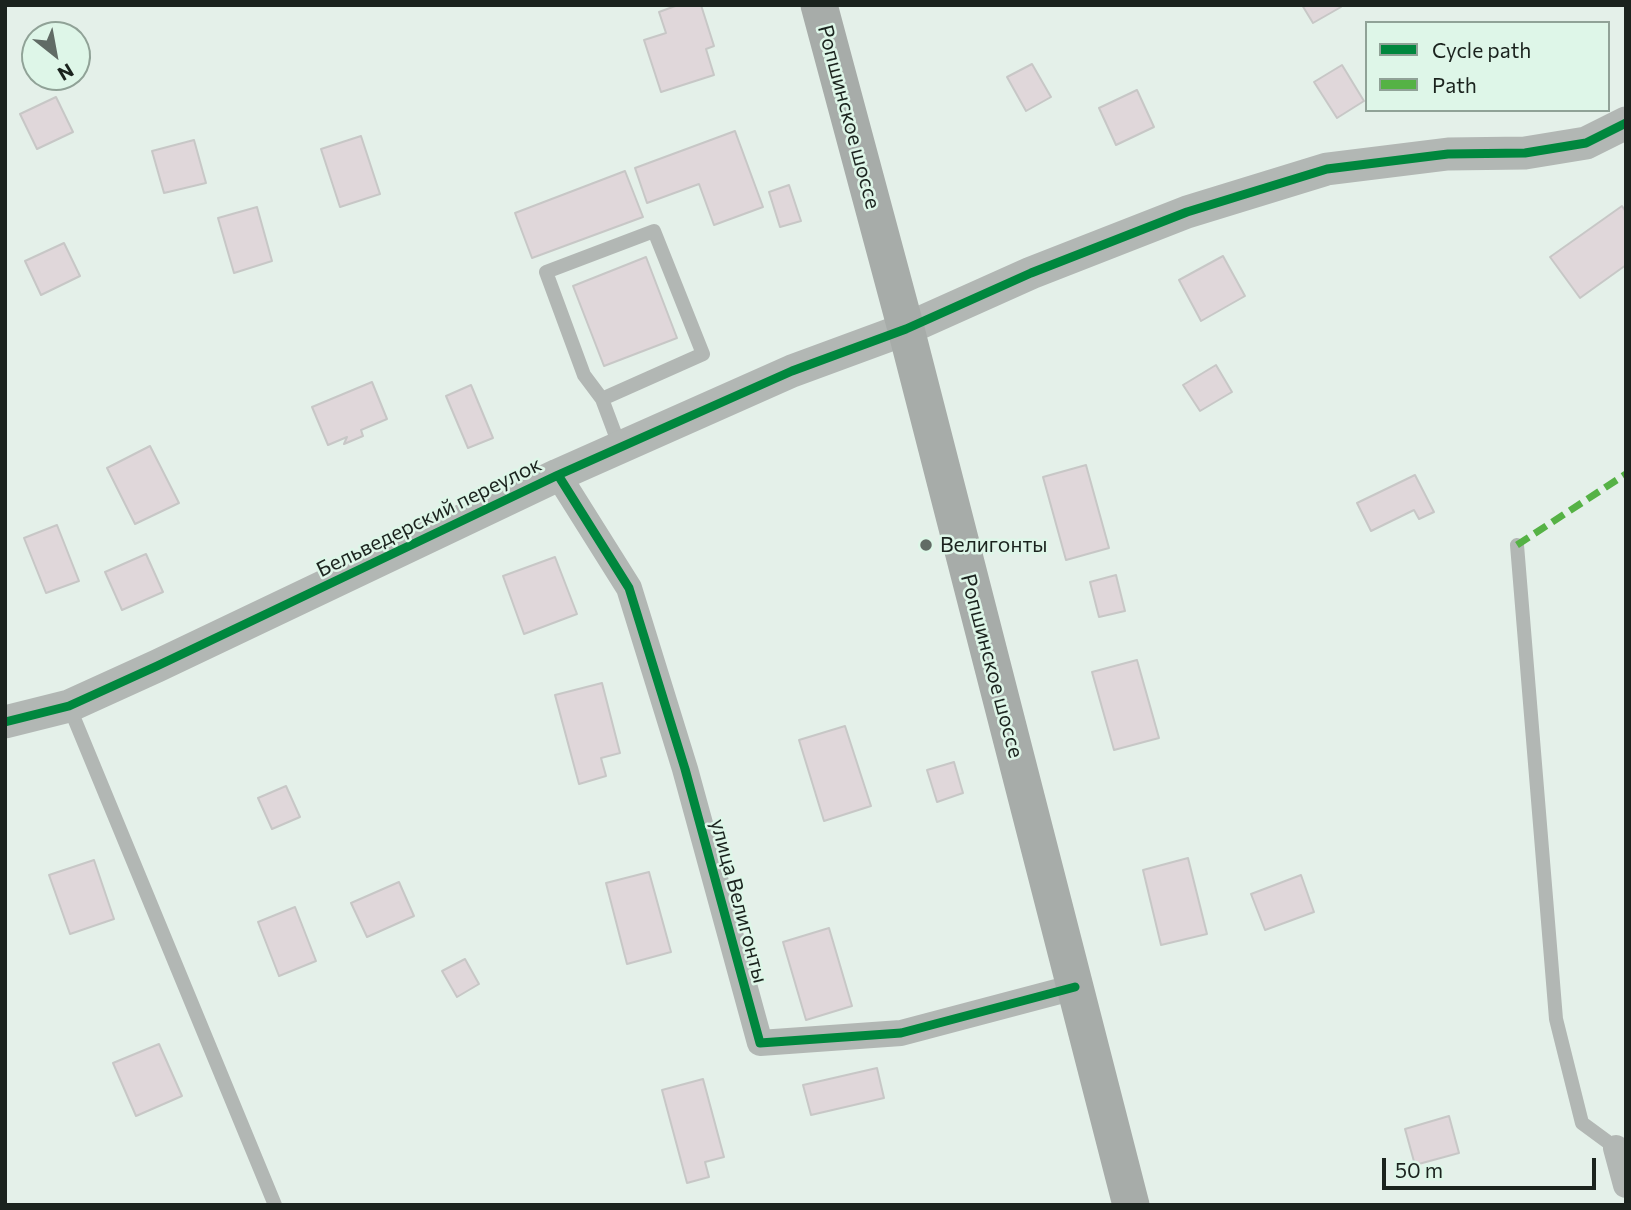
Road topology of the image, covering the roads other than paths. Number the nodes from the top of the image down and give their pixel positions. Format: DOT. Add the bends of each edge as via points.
graph roads {
  1 [pos="819,5"];
  2 [pos="1626,123"];
  3 [pos="905,329"];
  4 [pos="603,399"];
  5 [pos="620,447"];
  6 [pos="558,475"];
  7 [pos="1517,545"];
  8 [pos="69,706"];
  9 [pos="5,722"];
  10 [pos="1075,987"];
  11 [pos="1616,1148"];
  12 [pos="1626,1185"];
  13 [pos="275,1205"];
  14 [pos="1131,1205"];
  1 -- 3 [label="main road, Ропшинское шоссе"];
  2 -- 3 [label="street, Бельведерский переулок" via="1586,143 1525,153 1448,154 1327,169 1186,212"];
  3 -- 5 [label="street, Бельведерский переулок" via="792,371"];
  3 -- 10 [label="main road, Ропшинское шоссе"];
  4 -- 4 [label="lane" via="584,375 547,272 654,231 703,354"];
  4 -- 5 [label="lane"];
  5 -- 6 [label="street, Бельведерский переулок"];
  6 -- 8 [label="street, Бельведерский переулок"];
  6 -- 10 [label="street, улица Велигонты" via="629,588 685,769 760,1043 901,1033"];
  7 -- 11 [label="lane" via="1556,1019 1582,1123"];
  8 -- 9 [label="street, Бельведерский переулок"];
  8 -- 13 [label="lane"];
  10 -- 14 [label="main road, Ропшинское шоссе"];
  11 -- 12 [label="street"];
}
